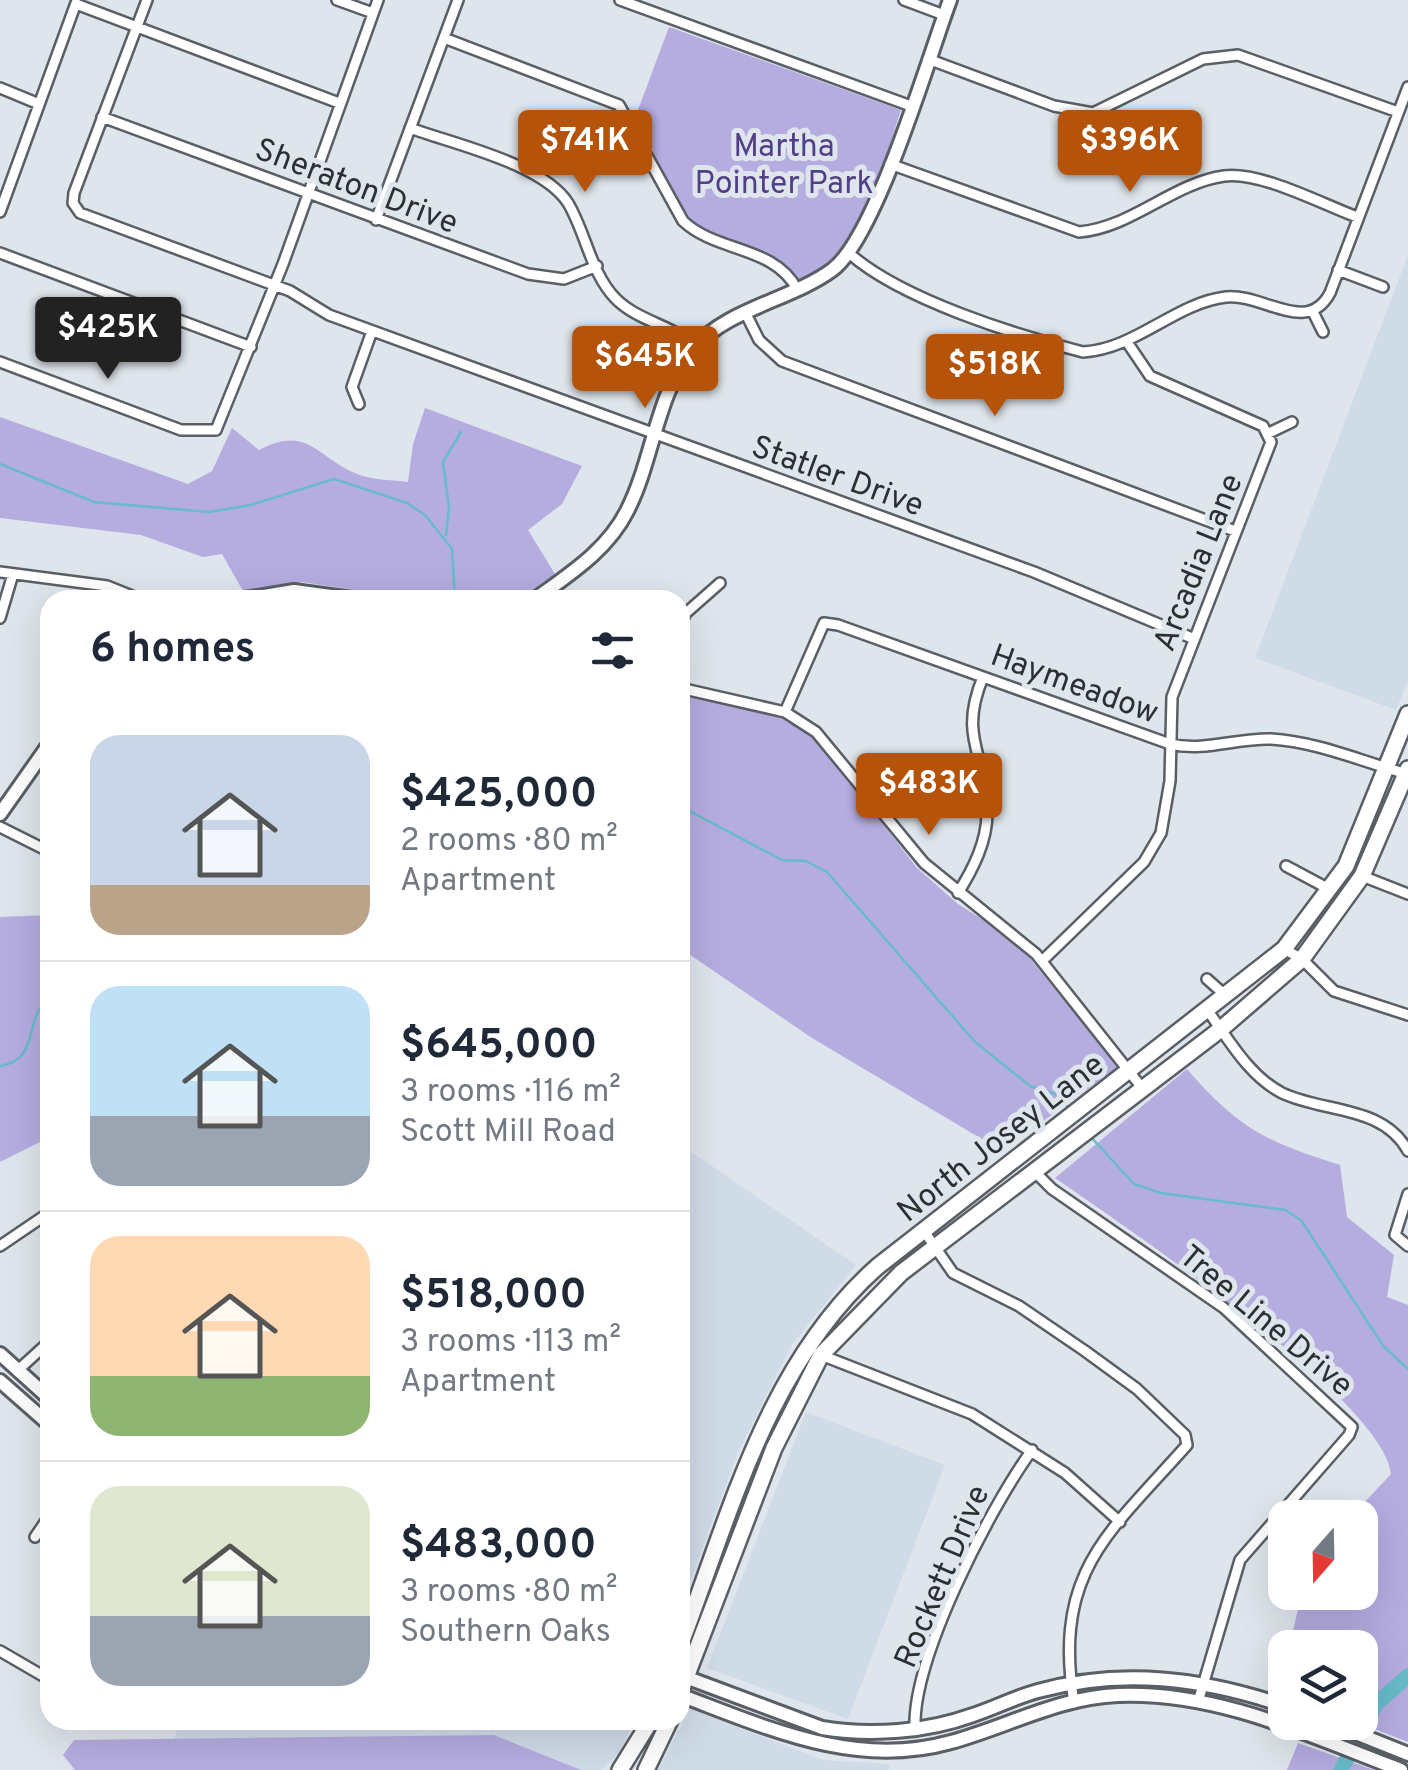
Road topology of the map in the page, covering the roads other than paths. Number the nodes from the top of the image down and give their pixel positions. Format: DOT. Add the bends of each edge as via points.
graph roads {
  1 [pos="148,0"];
  2 [pos="337,0"];
  3 [pos="378,0"];
  4 [pos="458,0"];
  5 [pos="620,0"];
  6 [pos="904,0"];
  7 [pos="950,0"];
  8 [pos="76,2"];
  9 [pos="374,13"];
  10 [pos="944,15"];
  11 [pos="137,28"];
  12 [pos="444,38"];
  13 [pos="928,59"];
  14 [pos="1408,87"];
  15 [pos="0,88"];
  16 [pos="339,103"];
  17 [pos="39,104"];
  18 [pos="911,106"];
  19 [pos="1398,112"];
  20 [pos="102,117"];
  21 [pos="410,128"];
  22 [pos="890,164"];
  23 [pos="4,191"];
  24 [pos="308,193"];
  25 [pos="0,212"];
  26 [pos="1358,218"];
  27 [pos="376,220"];
  28 [pos="0,253"];
  29 [pos="850,254"];
  30 [pos="596,266"];
  31 [pos="1338,270"];
  32 [pos="274,285"];
  33 [pos="1384,287"];
  34 [pos="797,289"];
  35 [pos="1313,312"];
  36 [pos="746,314"];
  37 [pos="372,331"];
  38 [pos="1324,332"];
  39 [pos="1126,342"];
  40 [pos="251,346"];
  41 [pos="695,346"];
  42 [pos="0,362"];
  43 [pos="359,404"];
  44 [pos="1292,422"];
  45 [pos="1270,433"];
  46 [pos="655,436"];
  47 [pos="1235,530"];
  48 [pos="0,572"];
  49 [pos="12,574"];
  50 [pos="720,583"];
  51 [pos="117,590"];
  52 [pos="547,590"];
  53 [pos="690,609"];
  54 [pos="0,618"];
  55 [pos="1192,638"];
  56 [pos="983,677"];
  57 [pos="690,690"];
  58 [pos="785,712"];
  59 [pos="1408,714"];
  60 [pos="1170,744"];
  61 [pos="40,758"];
  62 [pos="1386,769"];
  63 [pos="1407,772"];
  64 [pos="0,814"];
  65 [pos="0,827"];
  66 [pos="40,847"];
  67 [pos="1286,866"];
  68 [pos="1362,876"];
  69 [pos="1332,891"];
  70 [pos="958,892"];
  71 [pos="1408,894"];
  72 [pos="1284,949"];
  73 [pos="1302,959"];
  74 [pos="1042,960"];
  75 [pos="1208,979"];
  76 [pos="1227,997"];
  77 [pos="1208,1011"];
  78 [pos="1408,1015"];
  79 [pos="1222,1029"];
  80 [pos="1130,1071"];
  81 [pos="1143,1089"];
  82 [pos="1408,1148"];
  83 [pos="1033,1170"];
  84 [pos="1408,1194"];
  85 [pos="40,1219"];
  86 [pos="924,1231"];
  87 [pos="0,1246"];
  88 [pos="1408,1246"];
  89 [pos="935,1248"];
  90 [pos="40,1350"];
  91 [pos="0,1354"];
  92 [pos="821,1355"];
  93 [pos="17,1370"];
  94 [pos="1,1384"];
  95 [pos="40,1390"];
  96 [pos="40,1415"];
  97 [pos="756,1446"];
  98 [pos="774,1448"];
  99 [pos="1032,1450"];
  100 [pos="1120,1522"];
  101 [pos="40,1530"];
  102 [pos="35,1537"];
  103 [pos="690,1620"];
  104 [pos="0,1651"];
  105 [pos="690,1658"];
  106 [pos="40,1674"];
  107 [pos="690,1678"];
  108 [pos="1071,1684"];
  109 [pos="1202,1684"];
  110 [pos="690,1698"];
  111 [pos="1268,1701"];
  112 [pos="1198,1702"];
  113 [pos="1074,1703"];
  114 [pos="916,1729"];
  115 [pos="644,1730"];
  116 [pos="665,1730"];
  117 [pos="836,1730"];
  118 [pos="1372,1740"];
  119 [pos="831,1747"];
  120 [pos="1408,1754"];
  121 [pos="620,1770"];
  122 [pos="646,1770"];
  123 [pos="1401,1770"];
  1 -- 11 [label="street"];
  2 -- 9 [label="street"];
  3 -- 9 [label="street"];
  4 -- 12 [label="street"];
  5 -- 18 [label="street"];
  6 -- 10 [label="street"];
  7 -- 10 [label="main road"];
  8 -- 11 [label="street"];
  8 -- 17 [label="street"];
  9 -- 16 [label="street"];
  10 -- 13 [label="main road"];
  11 -- 16 [label="street"];
  11 -- 20 [label="street"];
  12 -- 21 [label="street"];
  12 -- 34 [label="street" via="619,105 683,221 780,264"];
  13 -- 18 [label="main road"];
  13 -- 19 [label="street" via="1054,106 1094,113 1203,59 1238,55"];
  14 -- 19 [label="street"];
  15 -- 17 [label="street"];
  16 -- 24 [label="street"];
  17 -- 23 [label="street"];
  18 -- 22 [label="main road"];
  19 -- 26 [label="street"];
  20 -- 24 [label="street, Sheraton Drive"];
  20 -- 32 [label="street, Statler Drive" via="74,193 77,208"];
  21 -- 27 [label="street"];
  21 -- 30 [label="street" via="538,176 568,204"];
  22 -- 26 [label="street" via="1069,231 1099,229 1224,176 1256,180"];
  22 -- 29 [label="main road"];
  23 -- 25 [label="street"];
  24 -- 27 [label="street, Sheraton Drive"];
  24 -- 32 [label="street"];
  26 -- 31 [label="street"];
  27 -- 30 [label="street, Sheraton Drive" via="545,278"];
  28 -- 40 [label="street"];
  29 -- 34 [label="main road"];
  29 -- 39 [label="street" via="901,289 1056,345 1099,352"];
  30 -- 41 [label="street" via="626,308 670,326"];
  31 -- 33 [label="street"];
  31 -- 35 [label="street"];
  32 -- 37 [label="street, Statler Drive"];
  32 -- 40 [label="street"];
  34 -- 36 [label="main road"];
  35 -- 38 [label="street"];
  35 -- 39 [label="street" via="1302,315 1247,297 1220,298"];
  36 -- 41 [label="main road"];
  36 -- 47 [label="street" via="759,340 782,361"];
  37 -- 43 [label="street" via="352,387"];
  37 -- 46 [label="street, Statler Drive"];
  39 -- 45 [label="street" via="1150,376"];
  40 -- 42 [label="street" via="216,430 181,430"];
  41 -- 46 [label="main road"];
  44 -- 45 [label="street"];
  45 -- 47 [label="street, Arcadia Lane"];
  46 -- 52 [label="main road" via="613,532"];
  46 -- 55 [label="street, Statler Drive" via="1034,572"];
  47 -- 55 [label="street, Arcadia Lane"];
  48 -- 49 [label="street"];
  49 -- 51 [label="street"];
  49 -- 54 [label="street"];
  50 -- 53 [label="street"];
  55 -- 60 [label="street, Arcadia Lane" via="1172,697"];
  56 -- 58 [label="street, Haymeadow" via="824,624"];
  56 -- 60 [label="street, Haymeadow"];
  56 -- 70 [label="street" via="970,714 988,816"];
  57 -- 58 [label="street"];
  58 -- 70 [label="street" via="824,740 924,863"];
  59 -- 62 [label="main road, North Josey Lane"];
  60 -- 62 [label="street, Haymeadow" via="1293,741"];
  60 -- 74 [label="street, Arcadia Lane" via="1166,818 1150,854"];
  61 -- 64 [label="main road"];
  62 -- 63 [label="street, Haymeadow"];
  62 -- 69 [label="main road, North Josey Lane"];
  63 -- 68 [label="main road, North Josey Lane"];
  65 -- 66 [label="street"];
  67 -- 69 [label="street"];
  68 -- 71 [label="street"];
  68 -- 73 [label="main road, North Josey Lane"];
  69 -- 72 [label="main road, North Josey Lane"];
  70 -- 74 [label="street"];
  72 -- 73 [label="street"];
  72 -- 76 [label="main road, North Josey Lane"];
  73 -- 78 [label="street" via="1334,991"];
  73 -- 79 [label="main road, North Josey Lane"];
  74 -- 80 [label="street"];
  75 -- 76 [label="street"];
  76 -- 77 [label="main road, North Josey Lane"];
  77 -- 79 [label="street"];
  77 -- 80 [label="main road, North Josey Lane"];
  79 -- 81 [label="main road, North Josey Lane"];
  79 -- 82 [label="street" via="1244,1061 1282,1093 1374,1120"];
  80 -- 81 [label="street"];
  80 -- 86 [label="main road, North Josey Lane"];
  81 -- 83 [label="main road, North Josey Lane"];
  83 -- 89 [label="main road, North Josey Lane"];
  83 -- 109 [label="street, Tree Line Drive" via="1224,1308 1352,1427 1240,1560"];
  84 -- 88 [label="street" via="1395,1235"];
  85 -- 87 [label="street"];
  86 -- 89 [label="street"];
  86 -- 97 [label="main road, North Josey Lane" via="828,1317 779,1392"];
  89 -- 92 [label="main road, North Josey Lane" via="873,1298"];
  89 -- 100 [label="street" via="953,1274 1019,1306 1086,1351 1185,1436 1187,1445"];
  90 -- 93 [label="street"];
  91 -- 93 [label="main road"];
  92 -- 98 [label="main road, North Josey Lane"];
  92 -- 99 [label="street" via="957,1407"];
  93 -- 95 [label="main road"];
  94 -- 96 [label="main road"];
  97 -- 98 [label="main road"];
  97 -- 103 [label="main road, North Josey Lane"];
  98 -- 105 [label="main road, North Josey Lane"];
  99 -- 100 [label="street"];
  99 -- 114 [label="street, Rockett Drive" via="984,1522 920,1687"];
  100 -- 108 [label="street" via="1091,1560 1072,1602"];
  101 -- 102 [label="street"];
  104 -- 106 [label="street"];
  107 -- 117 [label="main road"];
  108 -- 109 [label="main road" via="1120,1676"];
  108 -- 113 [label="street"];
  108 -- 114 [label="main road"];
  109 -- 111 [label="main road"];
  109 -- 112 [label="street, Tree Line Drive"];
  110 -- 119 [label="main road"];
  112 -- 113 [label="main road" via="1114,1695"];
  112 -- 123 [label="main road" via="1228,1706"];
  113 -- 119 [label="main road" via="948,1743 880,1751"];
  114 -- 117 [label="main road"];
  115 -- 121 [label="main road"];
  116 -- 122 [label="main road"];
  117 -- 119 [label="main road"];
  118 -- 120 [label="main road"];
}
